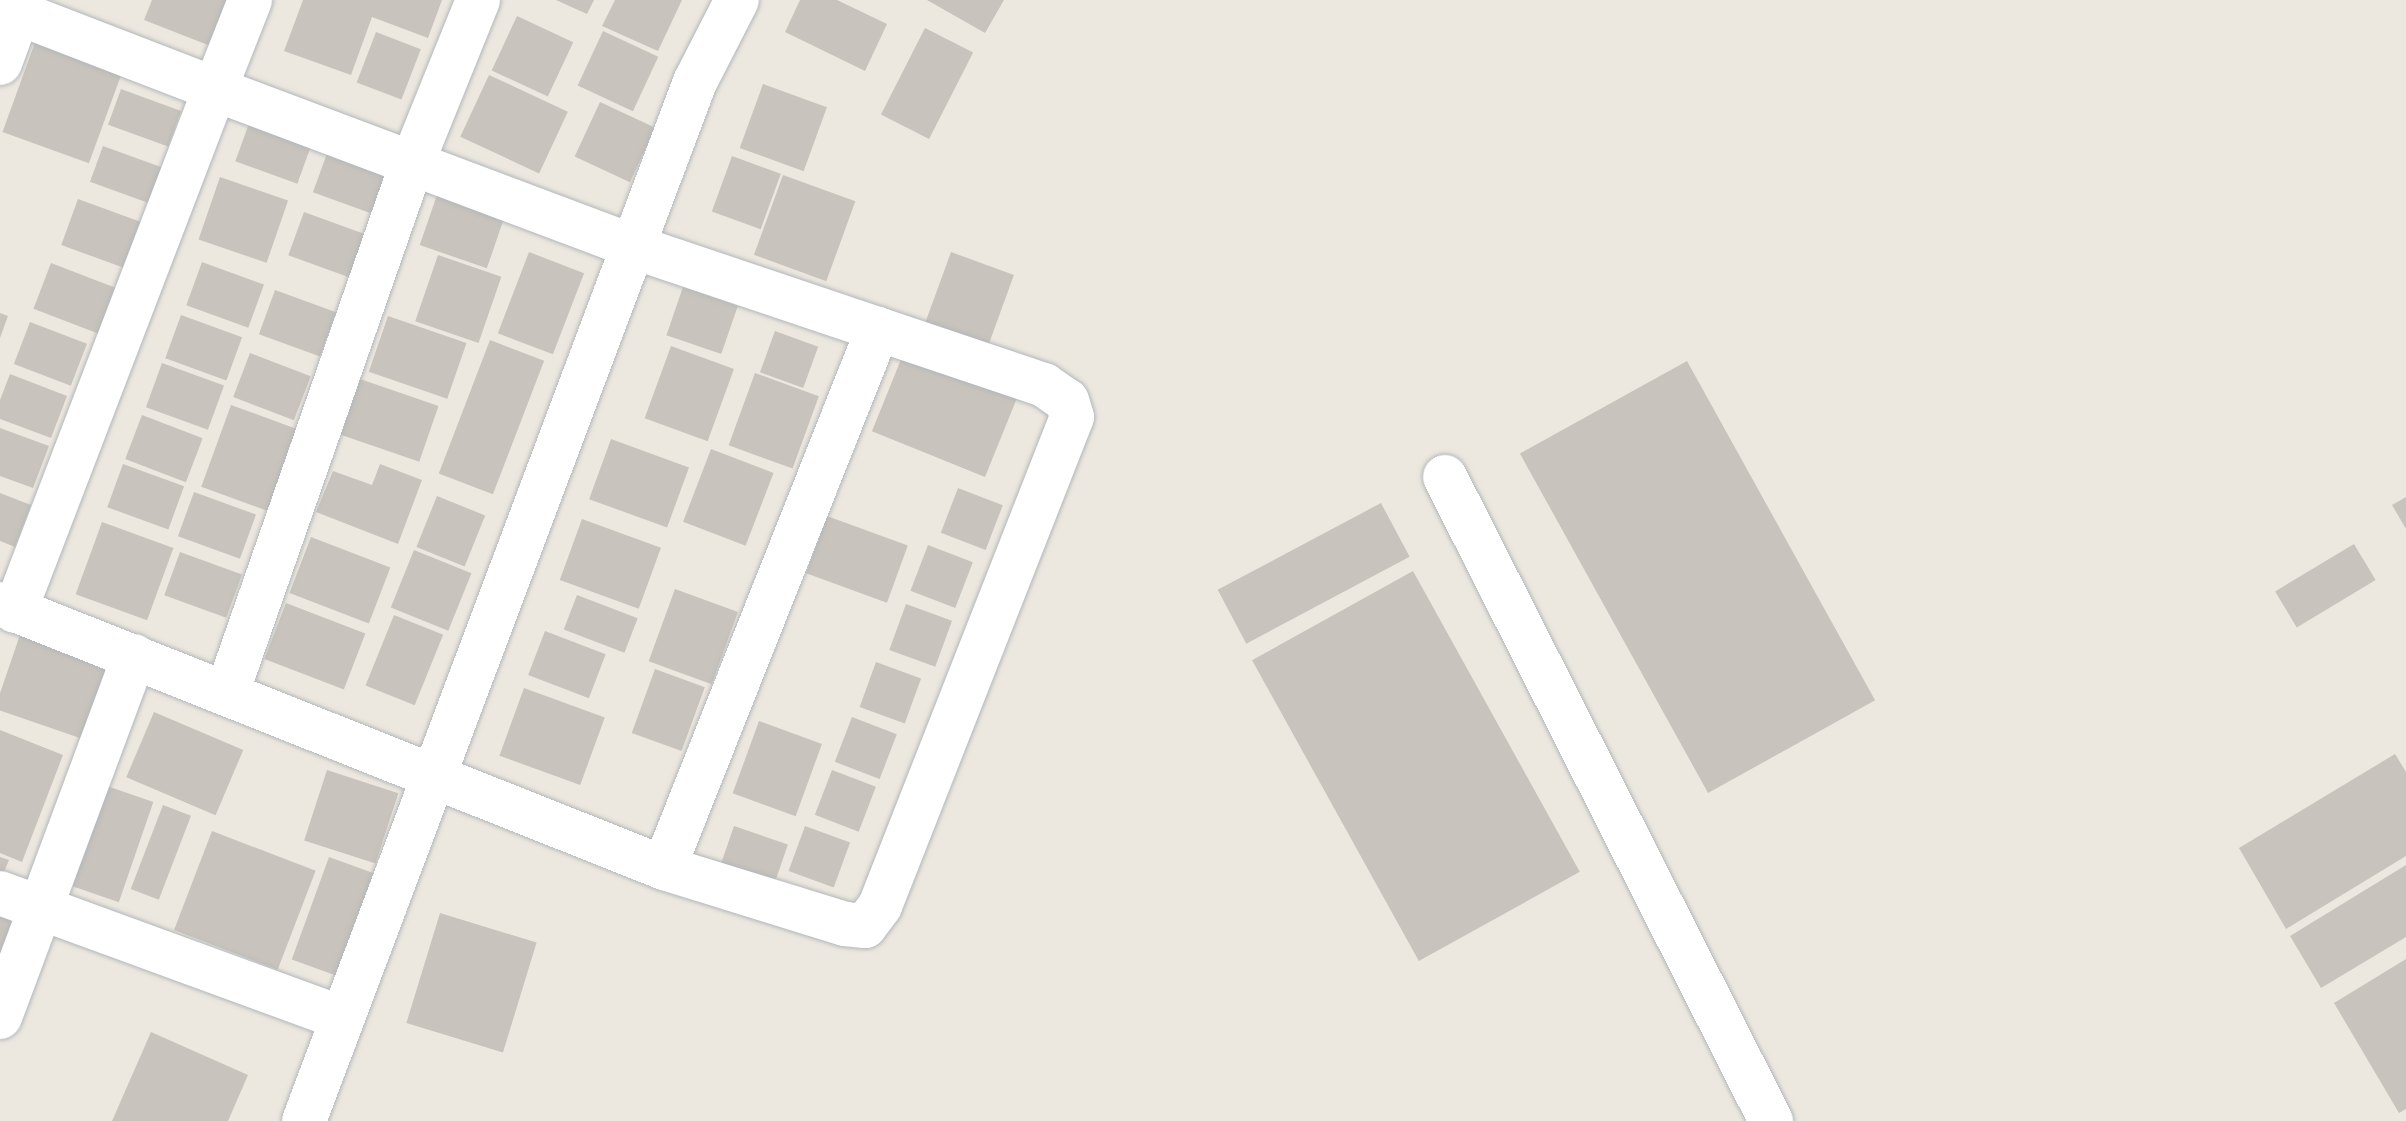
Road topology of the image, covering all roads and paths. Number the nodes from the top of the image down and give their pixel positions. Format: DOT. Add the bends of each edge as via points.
graph roads {
  1 [pos="250,0"];
  2 [pos="478,0"];
  3 [pos="737,0"];
  4 [pos="20,7"];
  5 [pos="0,63"];
  6 [pos="215,89"];
  7 [pos="411,166"];
  8 [pos="635,247"];
  9 [pos="878,329"];
  10 [pos="1445,477"];
  11 [pos="8,608"];
  12 [pos="134,656"];
  13 [pos="227,693"];
  14 [pos="431,779"];
  15 [pos="664,868"];
  16 [pos="20,900"];
  17 [pos="0,1017"];
  18 [pos="342,1018"];
  19 [pos="304,1121"];
  20 [pos="1771,1121"];
  1 -- 6 [label="street"];
  2 -- 7 [label="street"];
  3 -- 8 [label="street" via="695,82"];
  4 -- 5 [label="street"];
  4 -- 6 [label="street"];
  6 -- 7 [label="street"];
  6 -- 11 [label="street"];
  7 -- 8 [label="street"];
  7 -- 13 [label="street"];
  8 -- 9 [label="street"];
  8 -- 14 [label="street"];
  9 -- 15 [label="street"];
  9 -- 15 [label="street" via="1044,385 1067,401 1072,417 880,906 865,926 845,924"];
  10 -- 20 [label="street"];
  11 -- 12 [label="street"];
  12 -- 13 [label="street"];
  12 -- 16 [label="street"];
  13 -- 14 [label="street"];
  14 -- 15 [label="street"];
  14 -- 18 [label="street"];
  16 -- 17 [label="street"];
  16 -- 18 [label="street"];
  18 -- 19 [label="street"];
}
